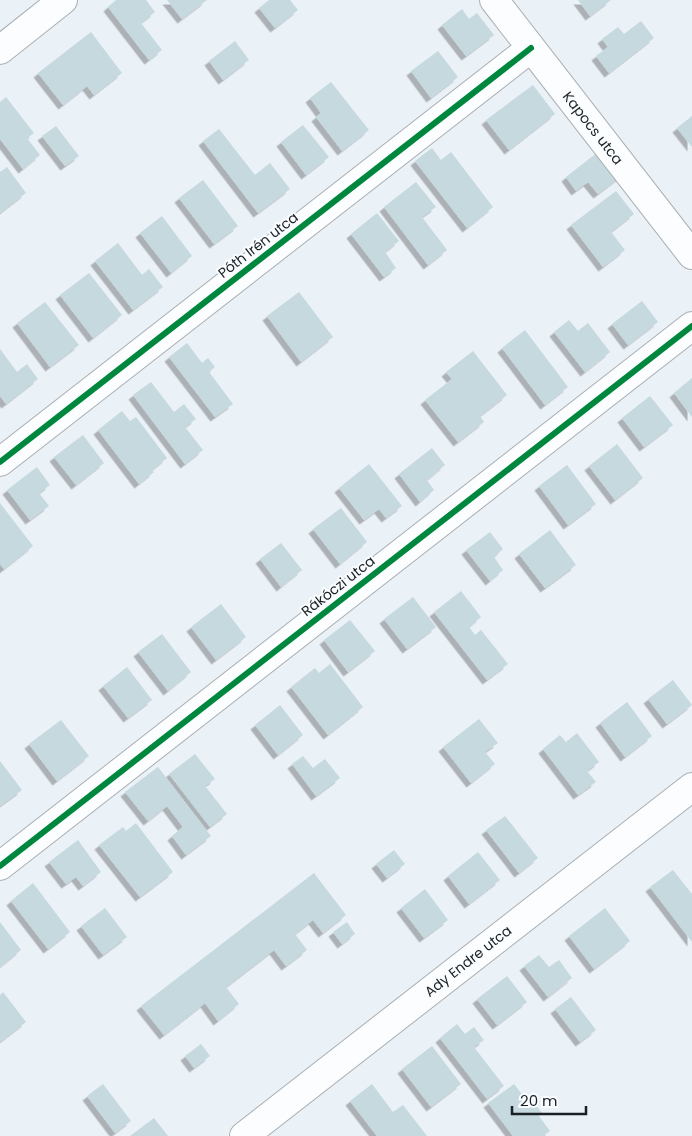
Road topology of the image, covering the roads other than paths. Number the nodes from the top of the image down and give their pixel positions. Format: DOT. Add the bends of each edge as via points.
graph roads {
  1 [pos="63,0"];
  2 [pos="494,0"];
  3 [pos="530,48"];
  4 [pos="0,50"];
  5 [pos="692,255"];
  6 [pos="692,326"];
  7 [pos="0,462"];
  8 [pos="692,787"];
  9 [pos="0,866"];
  10 [pos="244,1136"];
  1 -- 4 [label="street"];
  2 -- 3 [label="street, Kapocs utca"];
  3 -- 5 [label="street, Kapocs utca"];
  3 -- 7 [label="street, Póth Irén utca"];
  6 -- 9 [label="street, Rákóczi utca"];
  8 -- 10 [label="street, Ady Endre utca"];
}
